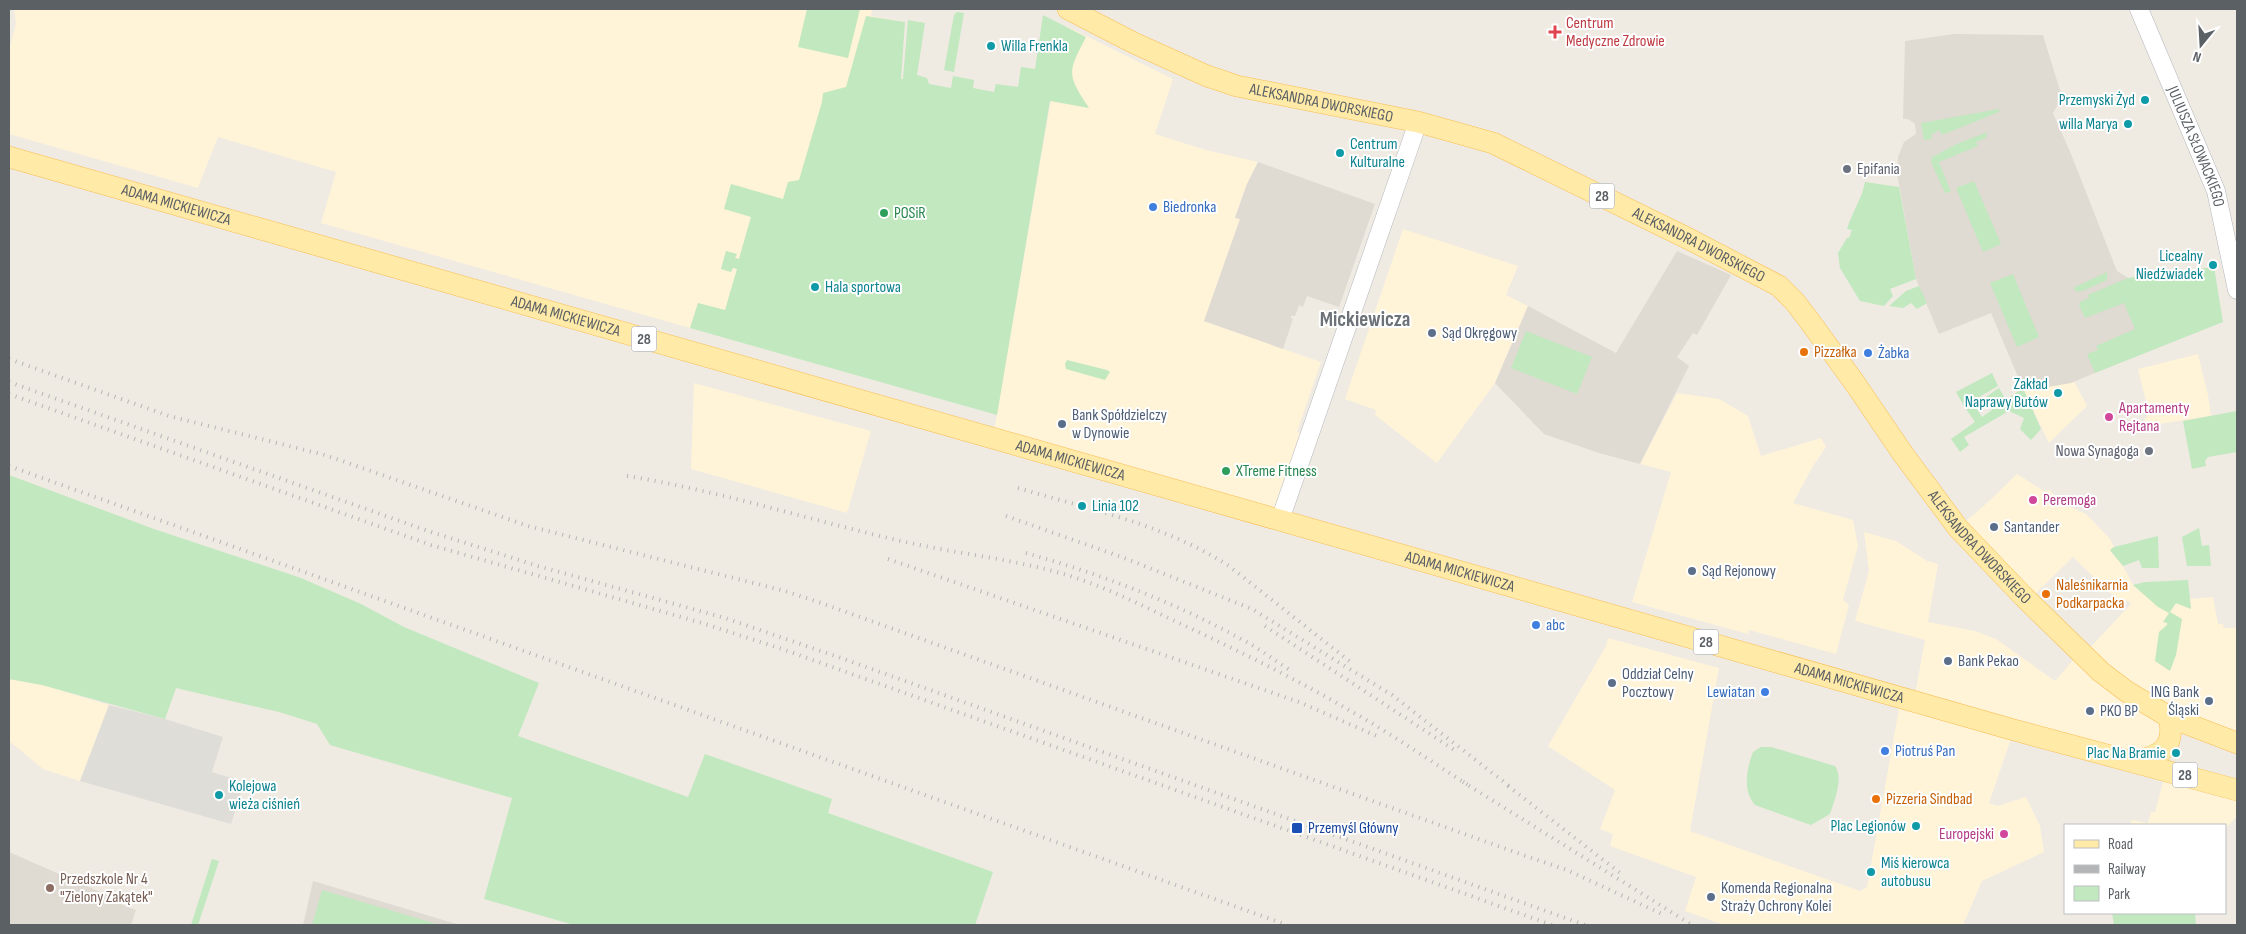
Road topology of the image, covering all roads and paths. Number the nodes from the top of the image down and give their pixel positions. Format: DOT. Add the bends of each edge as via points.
graph roads {
  1 [pos="1068,9"];
  2 [pos="2139,9"];
  3 [pos="1418,122"];
  4 [pos="9,157"];
  5 [pos="2237,290"];
  6 [pos="1280,520"];
  7 [pos="2169,717"];
  8 [pos="2237,744"];
  9 [pos="2133,761"];
  10 [pos="2237,790"];
  1 -- 3 [label="main road, ALEKSANDRA DWORSKIEGO / 28" via="1207,76 1237,86"];
  2 -- 5 [label="street, JULIUSZA SŁOWACKIEGO" via="2216,191"];
  3 -- 6 [label="street"];
  3 -- 7 [label="main road, ALEKSANDRA DWORSKIEGO / 28" via="1493,143 1779,286 1814,326 1958,528 2101,672"];
  4 -- 6 [label="main road, ADAMA MICKIEWICZA / 28"];
  6 -- 9 [label="main road, ADAMA MICKIEWICZA / 28" via="2014,730"];
  7 -- 8 [label="main road, 28"];
  7 -- 9 [label="main road, 28" via="2171,739 2166,747 2152,757"];
  9 -- 10 [label="main road, 28"];
}
